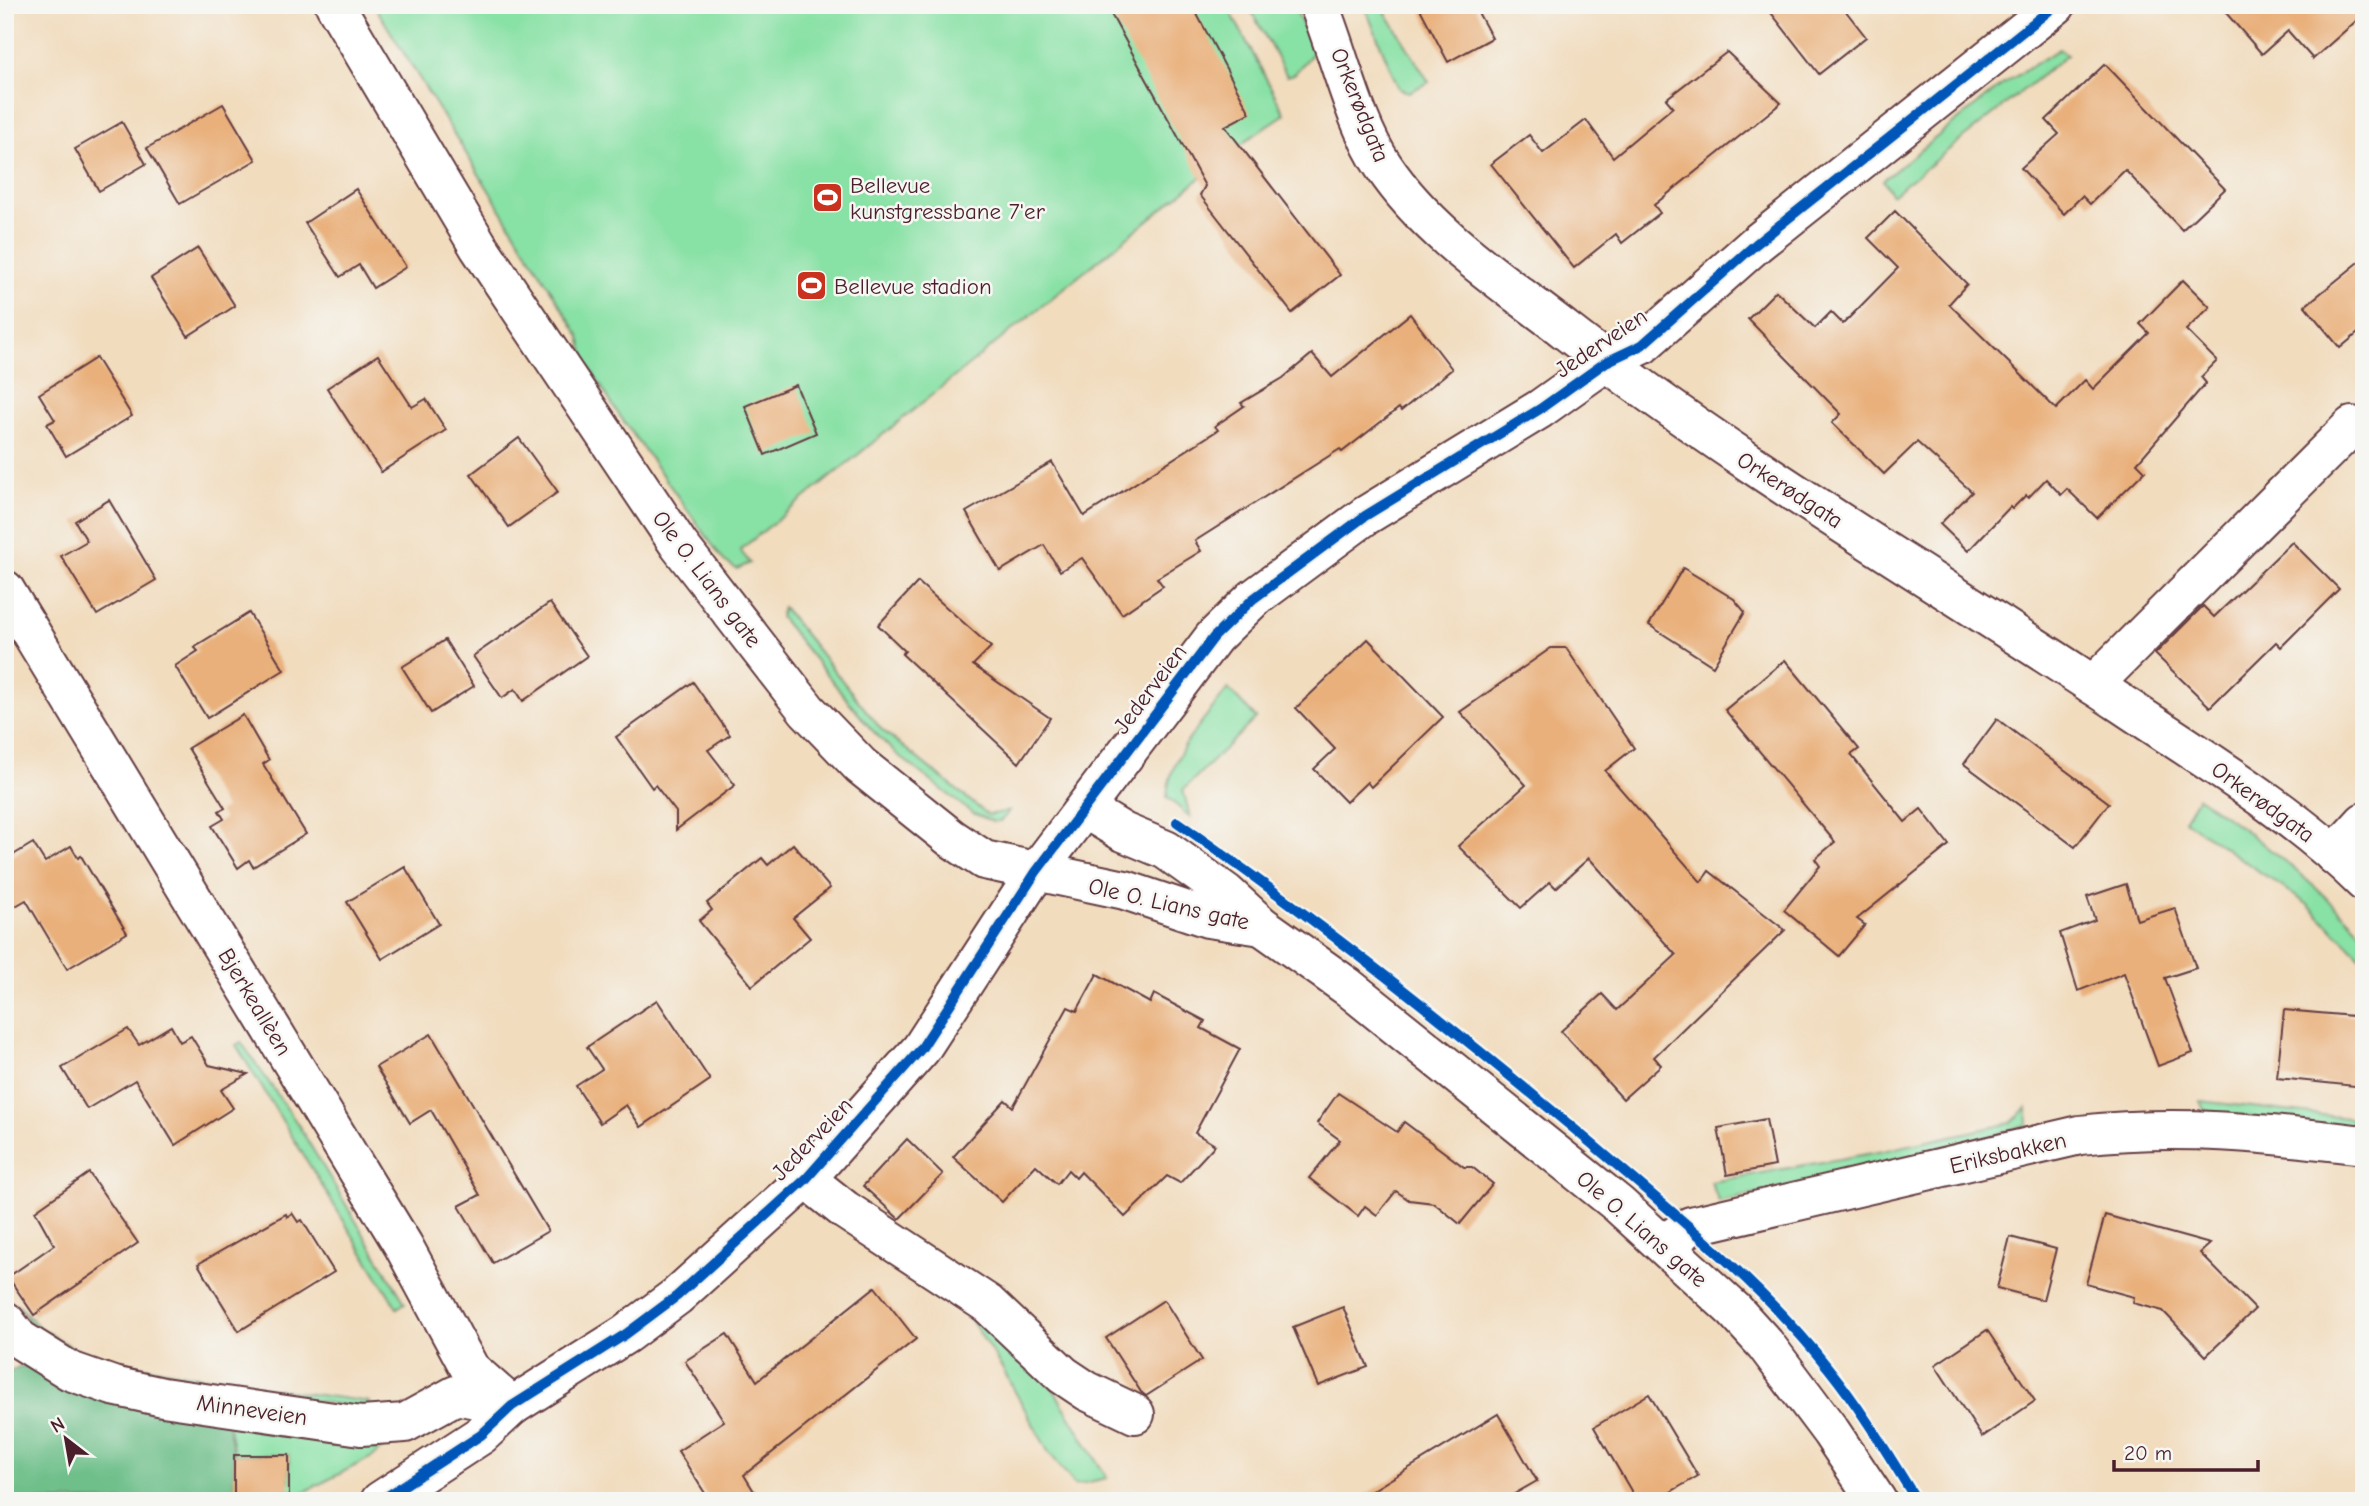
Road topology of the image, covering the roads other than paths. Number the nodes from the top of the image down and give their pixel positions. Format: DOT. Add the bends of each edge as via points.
graph roads {
  1 [pos="335,5"];
  2 [pos="1319,5"];
  3 [pos="2056,5"];
  4 [pos="1606,362"];
  5 [pos="2352,426"];
  6 [pos="5,590"];
  7 [pos="2094,685"];
  8 [pos="1085,808"];
  9 [pos="2364,822"];
  10 [pos="2334,855"];
  11 [pos="1036,872"];
  12 [pos="2364,882"];
  13 [pos="1262,926"];
  14 [pos="2364,1145"];
  15 [pos="806,1179"];
  16 [pos="1663,1244"];
  17 [pos="10,1334"];
  18 [pos="512,1406"];
  19 [pos="1135,1414"];
  20 [pos="441,1482"];
  21 [pos="380,1501"];
  22 [pos="1877,1501"];
  1 -- 11 [label="street, Ole O. Lians gate" via="479,247 679,545 807,710 861,766 951,838 984,860"];
  2 -- 4 [label="street, Orkerødgata" via="1366,131 1382,165 1409,200 1450,240"];
  3 -- 4 [label="street, Jederveien" via="1756,244 1642,345"];
  4 -- 7 [label="street, Orkerødgata" via="1767,477"];
  4 -- 8 [label="street, Jederveien" via="1490,441 1365,516 1253,599 1214,637"];
  5 -- 7 [label="street"];
  6 -- 18 [label="street, Bjerkeallèen" via="403,1245 470,1368"];
  7 -- 10 [label="street, Orkerødgata" via="2212,764"];
  8 -- 11 [label="street, Jederveien"];
  8 -- 13 [label="street, Ole O. Lians gate" via="1123,832 1166,850 1226,893"];
  9 -- 10 [label="street"];
  10 -- 12 [label="street, Orkerødgata"];
  11 -- 13 [label="street, Ole O. Lians gate" via="1125,890 1208,918"];
  11 -- 15 [label="street, Jederveien" via="921,1049"];
  13 -- 16 [label="street, Ole O. Lians gate" via="1391,1021"];
  14 -- 16 [label="street, Eriksbakken" via="2208,1130 2142,1128 2080,1135 1691,1226"];
  15 -- 18 [label="street, Jederveien" via="667,1303 582,1365"];
  15 -- 19 [label="street, Jederveien" via="988,1304 1063,1375"];
  16 -- 22 [label="street, Ole O. Lians gate" via="1765,1344"];
  17 -- 18 [label="street, Minneveien" via="50,1360 113,1386 361,1426 405,1423 456,1395"];
  18 -- 20 [label="street, Jederveien"];
  20 -- 21 [label="street, Jederveien"];
}
